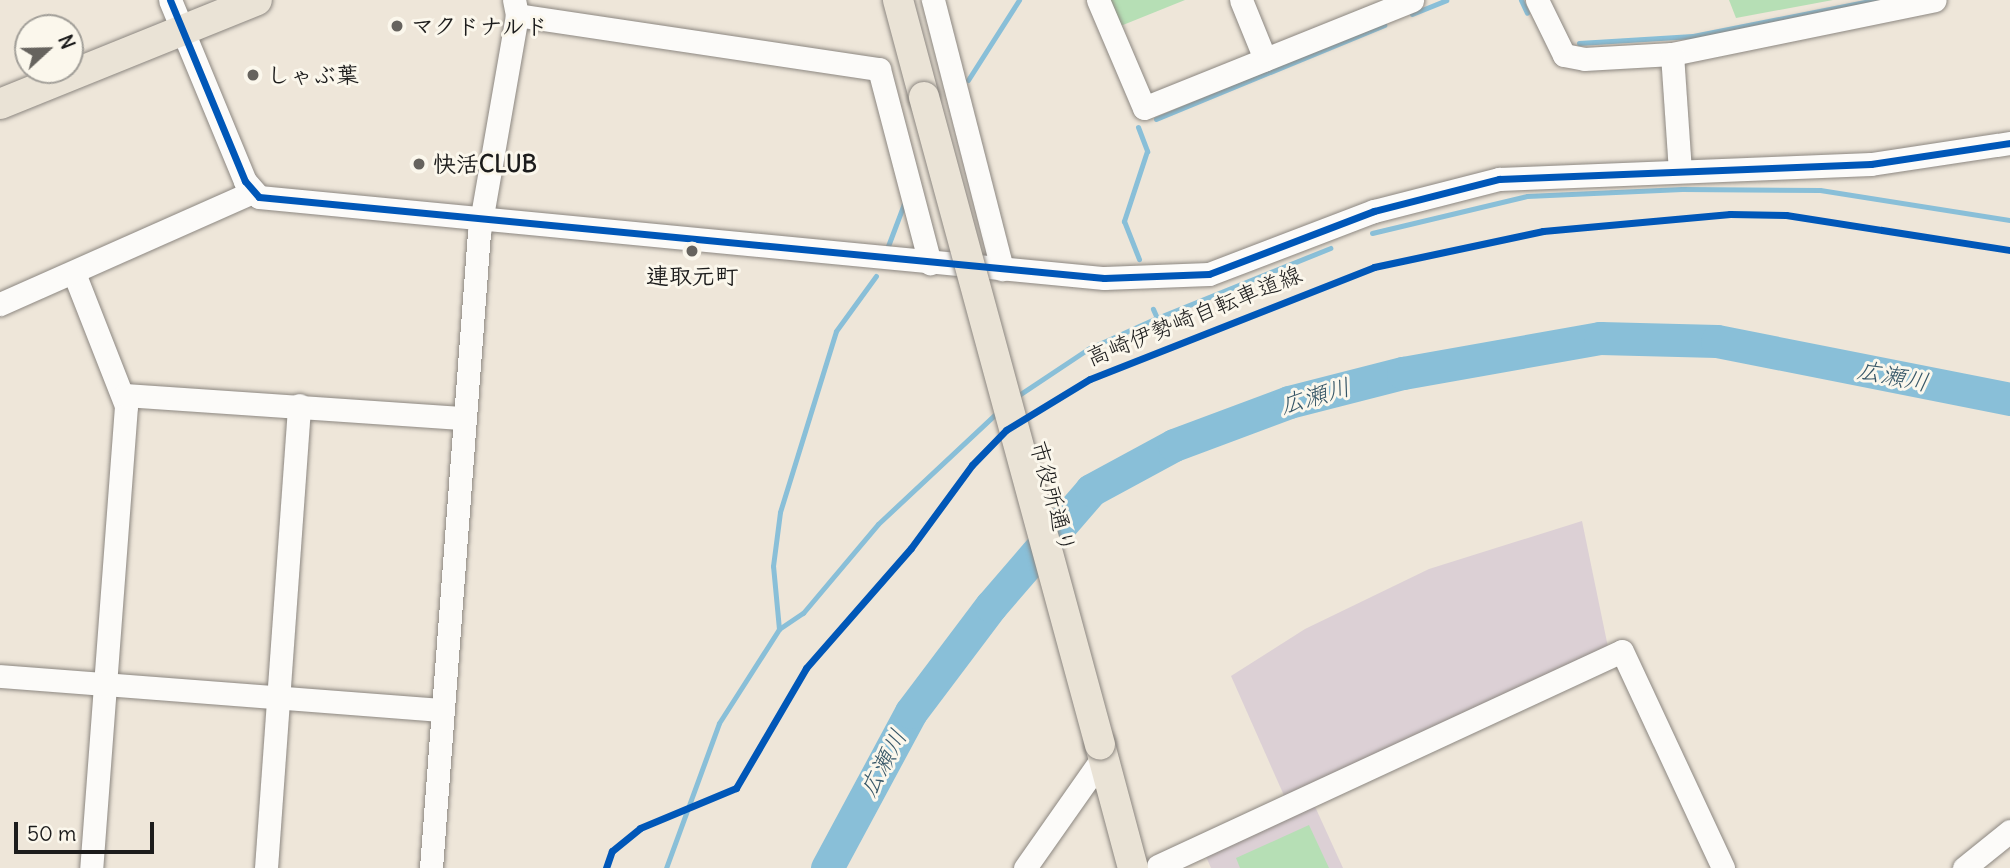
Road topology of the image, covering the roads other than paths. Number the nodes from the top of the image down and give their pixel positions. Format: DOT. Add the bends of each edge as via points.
graph roads {
  1 [pos="170,0"];
  2 [pos="257,0"];
  3 [pos="898,0"];
  4 [pos="933,0"];
  5 [pos="1098,0"];
  6 [pos="1241,0"];
  7 [pos="1412,0"];
  8 [pos="1537,0"];
  9 [pos="1935,0"];
  10 [pos="516,8"];
  11 [pos="183,30"];
  12 [pos="1672,54"];
  13 [pos="1265,59"];
  14 [pos="0,104"];
  15 [pos="2010,143"];
  16 [pos="1680,170"];
  17 [pos="251,193"];
  18 [pos="482,220"];
  19 [pos="930,262"];
  20 [pos="1002,269"];
  21 [pos="74,273"];
  22 [pos="0,304"];
  23 [pos="125,395"];
  24 [pos="299,405"];
  25 [pos="464,418"];
  26 [pos="0,676"];
  27 [pos="105,682"];
  28 [pos="278,696"];
  29 [pos="443,710"];
  30 [pos="1103,757"];
  31 [pos="2010,831"];
  32 [pos="1145,867"];
  33 [pos="91,868"];
  34 [pos="265,868"];
  35 [pos="431,868"];
  36 [pos="1025,868"];
  37 [pos="1721,868"];
  38 [pos="1964,868"];
  1 -- 11 [label="street"];
  2 -- 11 [label="main road"];
  3 -- 30 [label="main road, 市役所通り, bridge"];
  4 -- 20 [label="street"];
  5 -- 13 [label="street" via="1144,108"];
  6 -- 13 [label="street"];
  7 -- 13 [label="street"];
  8 -- 12 [label="street" via="1564,55"];
  9 -- 12 [label="street"];
  10 -- 18 [label="street"];
  10 -- 19 [label="street" via="879,69"];
  11 -- 14 [label="main road"];
  11 -- 17 [label="street"];
  12 -- 16 [label="street"];
  15 -- 16 [label="street" via="1871,164"];
  16 -- 20 [label="street" via="1552,173 1452,189 1191,278"];
  17 -- 18 [label="street"];
  17 -- 21 [label="street"];
  18 -- 19 [label="street"];
  18 -- 25 [label="street"];
  19 -- 20 [label="street"];
  21 -- 22 [label="street"];
  21 -- 23 [label="street"];
  23 -- 24 [label="street"];
  23 -- 27 [label="street"];
  24 -- 25 [label="street"];
  24 -- 28 [label="street"];
  25 -- 29 [label="street"];
  26 -- 27 [label="street"];
  27 -- 28 [label="street"];
  27 -- 33 [label="street"];
  28 -- 29 [label="street"];
  28 -- 34 [label="street"];
  29 -- 35 [label="street"];
  30 -- 32 [label="main road, 市役所通り"];
  30 -- 36 [label="street"];
  31 -- 38 [label="street"];
  32 -- 37 [label="street" via="1622,652"];
}
